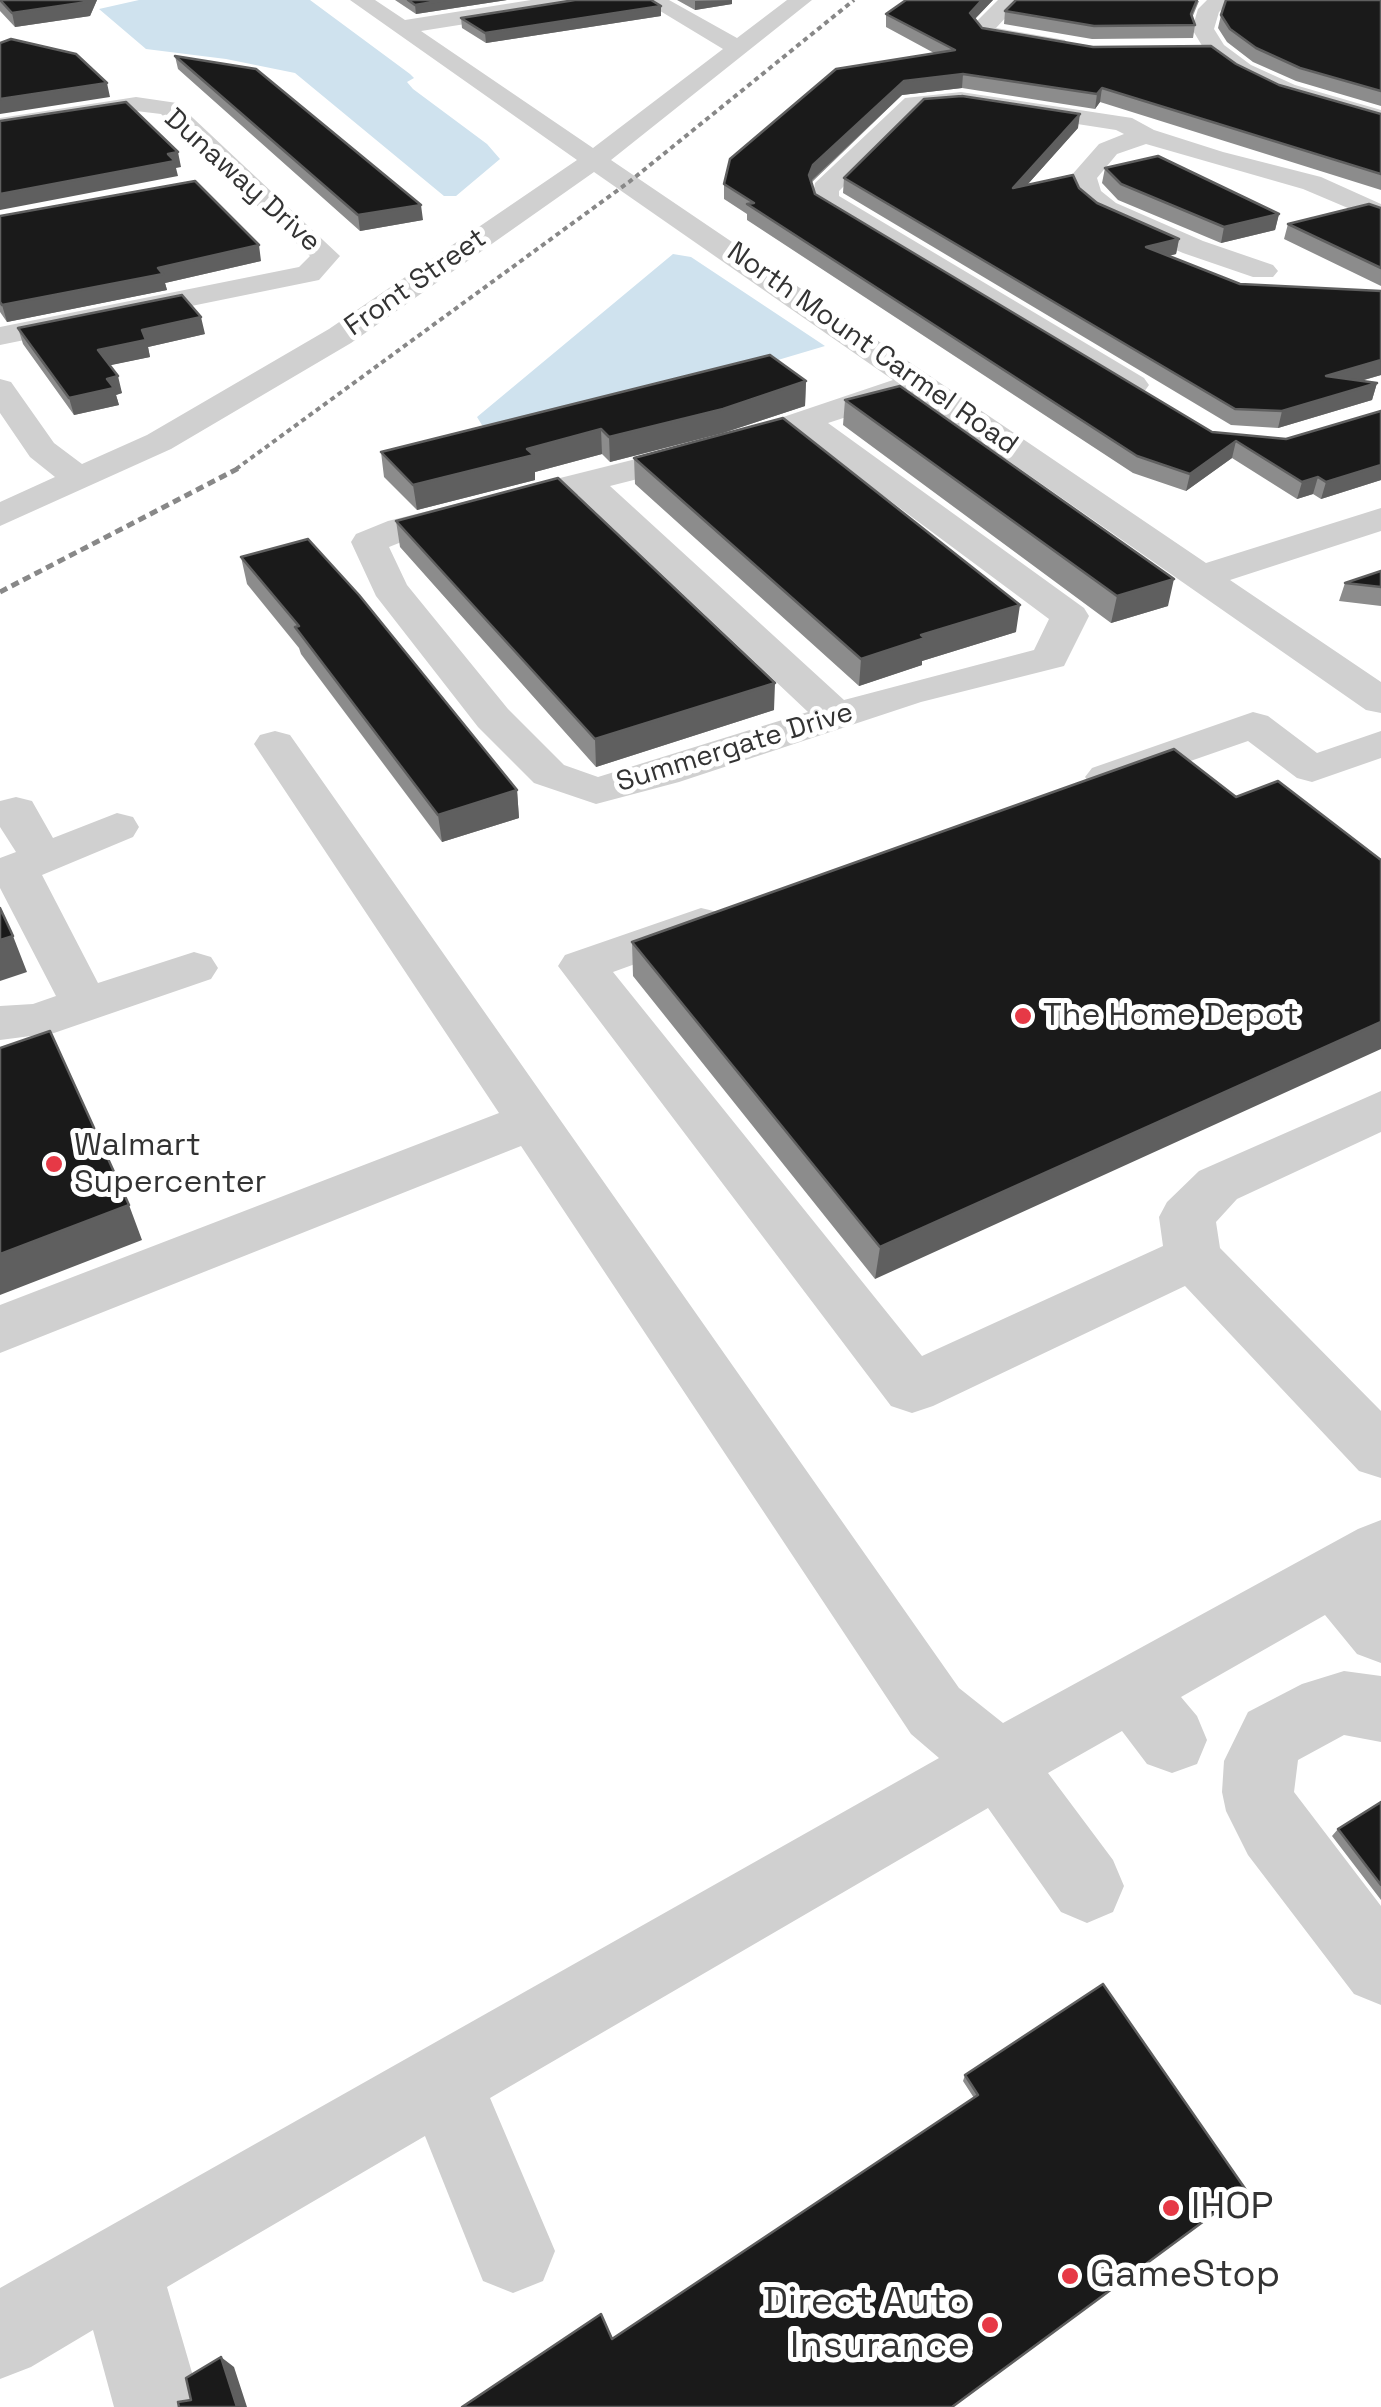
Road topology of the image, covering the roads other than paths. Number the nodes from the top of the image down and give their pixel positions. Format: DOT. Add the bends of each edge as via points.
graph roads {
  1 [pos="361,0"];
  2 [pos="573,0"];
  3 [pos="653,0"];
  4 [pos="801,0"];
  5 [pos="1011,0"];
  6 [pos="1220,0"];
  7 [pos="400,27"];
  8 [pos="1074,47"];
  9 [pos="737,48"];
  10 [pos="1180,50"];
  11 [pos="1215,50"];
  12 [pos="1381,118"];
  13 [pos="0,126"];
  14 [pos="1145,135"];
  15 [pos="594,160"];
  16 [pos="240,176"];
  17 [pos="203,183"];
  18 [pos="1381,214"];
  19 [pos="1263,270"];
  20 [pos="0,336"];
  21 [pos="920,382"];
  22 [pos="0,389"];
  23 [pos="1156,399"];
  24 [pos="804,421"];
  25 [pos="79,479"];
  26 [pos="586,482"];
  27 [pos="0,515"];
  28 [pos="1381,520"];
  29 [pos="1202,577"];
  30 [pos="1381,702"];
  31 [pos="837,716"];
  32 [pos="275,744"];
  33 [pos="1370,760"];
  34 [pos="1066,792"];
  35 [pos="0,814"];
  36 [pos="117,827"];
  37 [pos="19,867"];
  38 [pos="750,905"];
  39 [pos="194,968"];
  40 [pos="85,1005"];
  41 [pos="0,1023"];
  42 [pos="1381,1110"];
  43 [pos="532,1122"];
  44 [pos="1192,1257"];
  45 [pos="0,1330"];
  46 [pos="1381,1452"];
  47 [pos="1357,1563"];
  48 [pos="1381,1632"];
  49 [pos="1381,1709"];
  50 [pos="998,1764"];
  51 [pos="1088,1886"];
  52 [pos="1381,1967"];
  53 [pos="443,2082"];
  54 [pos="513,2250"];
  55 [pos="119,2267"];
  56 [pos="0,2336"];
  57 [pos="158,2407"];
  1 -- 7 [label="street, North Mount Carmel Road"];
  2 -- 7 [label="street"];
  3 -- 9 [label="street"];
  4 -- 9 [label="street, Front Street"];
  5 -- 8 [label="street" via="983,26 989,33"];
  6 -- 11 [label="street" via="1209,9 1204,29"];
  7 -- 15 [label="street, North Mount Carmel Road"];
  9 -- 15 [label="street, Front Street"];
  10 -- 11 [label="street"];
  11 -- 12 [label="street" via="1286,90"];
  13 -- 16 [label="street, Dunaway Drive" via="136,104 168,108"];
  14 -- 18 [label="street" via="1312,184"];
  14 -- 19 [label="street" via="1108,149 1084,178 1089,194 1158,232"];
  14 -- 23 [label="street" via="1085,115 935,99 914,103 825,189 826,200"];
  15 -- 21 [label="street, North Mount Carmel Road"];
  15 -- 25 [label="street, Front Street" via="340,336 160,442"];
  16 -- 17 [label="street"];
  16 -- 20 [label="street, Dunaway Drive" via="326,256 309,274"];
  21 -- 24 [label="street, Summergate Drive"];
  21 -- 29 [label="street, North Mount Carmel Road"];
  22 -- 25 [label="street" via="42,450"];
  24 -- 26 [label="street, Summergate Drive"];
  24 -- 31 [label="street, Summergate Drive" via="1070,616 1050,658"];
  25 -- 27 [label="street, Front Street"];
  26 -- 31 [label="street"];
  26 -- 31 [label="street, Summergate Drive" via="369,542 388,588 493,718 549,774 596,791"];
  28 -- 29 [label="street"];
  29 -- 30 [label="street, North Mount Carmel Road"];
  32 -- 43 [label="street"];
  33 -- 34 [label="street" via="1312,769 1253,725"];
  35 -- 37 [label="street" via="16,810"];
  36 -- 37 [label="street"];
  37 -- 40 [label="street"];
  38 -- 44 [label="street" via="582,966 912,1388"];
  39 -- 40 [label="street"];
  40 -- 41 [label="street" via="36,1021"];
  42 -- 44 [label="street" via="1218,1185 1187,1217"];
  43 -- 45 [label="street"];
  43 -- 50 [label="street" via="935,1711"];
  44 -- 46 [label="street"];
  47 -- 48 [label="street"];
  47 -- 50 [label="street" via="1152,1714"];
  49 -- 52 [label="street" via="1344,1702 1326,1707 1274,1736 1258,1761 1258,1792 1274,1830"];
  50 -- 51 [label="street"];
  50 -- 53 [label="street"];
  53 -- 54 [label="street"];
  53 -- 55 [label="street"];
  55 -- 56 [label="street"];
  55 -- 57 [label="street"];
}
